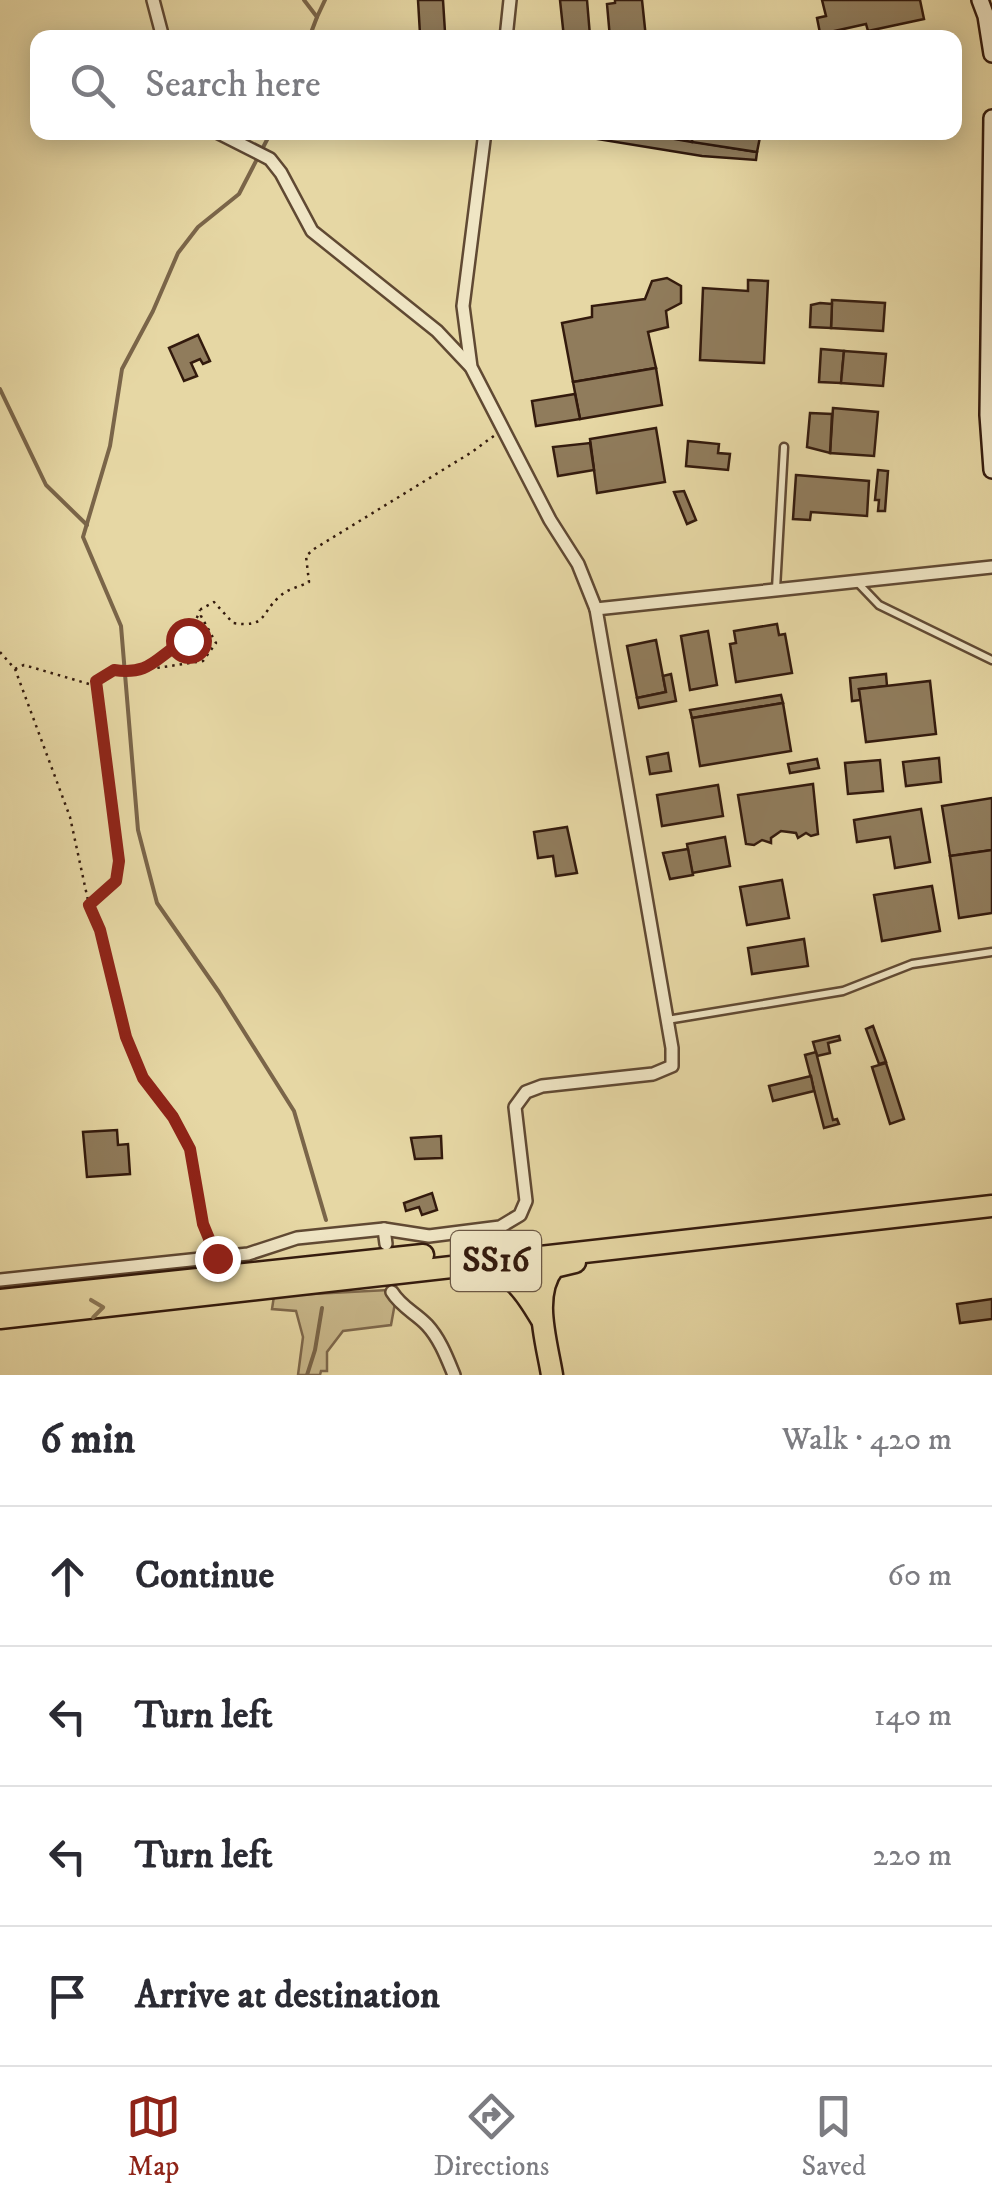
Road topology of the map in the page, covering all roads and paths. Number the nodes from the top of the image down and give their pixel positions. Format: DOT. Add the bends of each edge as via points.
graph roads {
  1 [pos="153,0"];
  2 [pos="510,0"];
  3 [pos="980,0"];
  4 [pos="162,30"];
  5 [pos="507,30"];
  6 [pos="992,54"];
  7 [pos="992,118"];
  8 [pos="234,140"];
  9 [pos="484,140"];
  10 [pos="470,367"];
  11 [pos="501,426"];
  12 [pos="784,447"];
  13 [pos="992,470"];
  14 [pos="992,567"];
  15 [pos="856,582"];
  16 [pos="776,590"];
  17 [pos="200,609"];
  18 [pos="596,609"];
  19 [pos="0,652"];
  20 [pos="992,660"];
  21 [pos="148,668"];
  22 [pos="15,669"];
  23 [pos="96,681"];
  24 [pos="89,905"];
  25 [pos="992,952"];
  26 [pos="667,1020"];
  27 [pos="992,1192"];
  28 [pos="992,1206"];
  29 [pos="384,1229"];
  30 [pos="700,1238"];
  31 [pos="386,1244"];
  32 [pos="217,1258"];
  33 [pos="0,1280"];
  34 [pos="394,1282"];
  35 [pos="0,1300"];
  36 [pos="0,1318"];
  37 [pos="542,1320"];
  38 [pos="454,1375"];
  39 [pos="552,1375"];
  1 -- 4 [label="street"];
  2 -- 5 [label="street"];
  3 -- 6 [label="main road"];
  7 -- 13 [label="main road"];
  8 -- 10 [label="street" via="270,159 312,232 437,331"];
  9 -- 10 [label="street" via="463,306"];
  10 -- 11 [label="street"];
  11 -- 17 [label="path" via="493,438 306,556 308,582 278,596 264,618 246,625 232,623 214,602"];
  11 -- 18 [label="street"];
  12 -- 16 [label="lane"];
  14 -- 15 [label="street"];
  15 -- 16 [label="street"];
  15 -- 20 [label="lane" via="880,605"];
  16 -- 18 [label="street"];
  17 -- 21 [label="path" via="188,640"];
  17 -- 21 [label="path" via="216,643 211,652 194,664"];
  18 -- 26 [label="street"];
  19 -- 22 [label="path"];
  21 -- 23 [label="path" via="114,670"];
  22 -- 23 [label="path" via="24,664 76,683"];
  22 -- 24 [label="path" via="70,817"];
  23 -- 24 [label="path" via="119,861 116,881"];
  24 -- 32 [label="path" via="126,1037 143,1078 190,1149 203,1224"];
  25 -- 26 [label="lane" via="912,964 843,991"];
  26 -- 29 [label="street" via="672,1066 526,1092 515,1107 526,1201 520,1215 500,1228 429,1236"];
  27 -- 35 [label="highway, SS16"];
  28 -- 30 [label="highway, SS16"];
  29 -- 31 [label="street"];
  29 -- 32 [label="street" via="297,1238"];
  30 -- 34 [label="highway, SS16"];
  30 -- 37 [label="highway" via="667,1252 561,1264 544,1288"];
  32 -- 33 [label="street"];
  36 -- 34 [label="highway, SS16, one-way"];
  34 -- 37 [label="highway" via="494,1271 526,1293"];
  34 -- 38 [label="street" via="398,1302 436,1335"];
  37 -- 39 [label="highway"];
}
